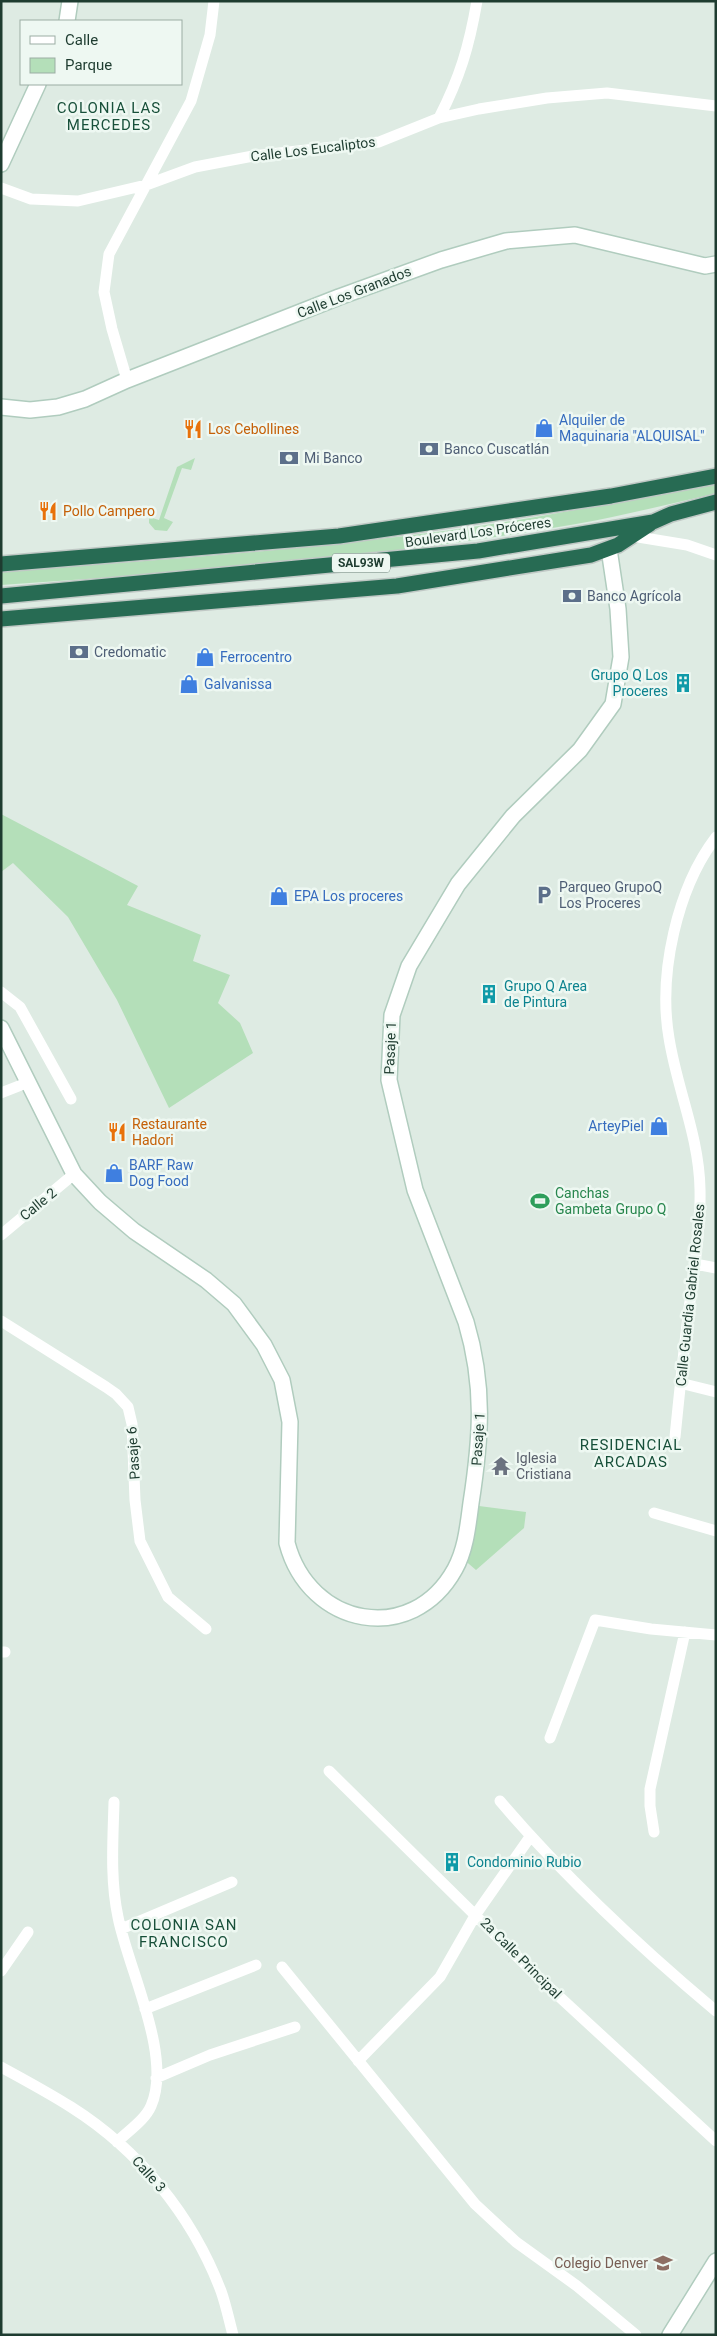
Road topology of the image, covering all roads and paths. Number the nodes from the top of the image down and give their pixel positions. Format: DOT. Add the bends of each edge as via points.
graph roads {
  1 [pos="70,1"];
  2 [pos="214,1"];
  3 [pos="477,1"];
  4 [pos="67,20"];
  5 [pos="38,85"];
  6 [pos="451,95"];
  7 [pos="716,106"];
  8 [pos="465,112"];
  9 [pos="439,118"];
  10 [pos="1,164"];
  11 [pos="146,184"];
  12 [pos="1,188"];
  13 [pos="716,264"];
  14 [pos="127,380"];
  15 [pos="1,407"];
  16 [pos="716,475"];
  17 [pos="716,502"];
  18 [pos="653,522"];
  19 [pos="632,536"];
  20 [pos="610,550"];
  21 [pos="716,555"];
  22 [pos="1,564"];
  23 [pos="1,596"];
  24 [pos="1,619"];
  25 [pos="716,837"];
  26 [pos="1,992"];
  27 [pos="1,1028"];
  28 [pos="29,1082"];
  29 [pos="1,1093"];
  30 [pos="71,1099"];
  31 [pos="74,1174"];
  32 [pos="1,1235"];
  33 [pos="695,1264"];
  34 [pos="716,1268"];
  35 [pos="1,1320"];
  36 [pos="680,1383"];
  37 [pos="716,1392"];
  38 [pos="676,1437"];
  39 [pos="654,1513"];
  40 [pos="716,1531"];
  41 [pos="206,1629"];
  42 [pos="684,1632"];
  43 [pos="716,1635"];
  44 [pos="550,1738"];
  45 [pos="329,1771"];
  46 [pos="500,1801"];
  47 [pos="114,1802"];
  48 [pos="654,1832"];
  49 [pos="530,1837"];
  50 [pos="232,1882"];
  51 [pos="476,1914"];
  52 [pos="121,1929"];
  53 [pos="28,1932"];
  54 [pos="256,1965"];
  55 [pos="282,1967"];
  56 [pos="1,1971"];
  57 [pos="145,2009"];
  58 [pos="716,2011"];
  59 [pos="295,2027"];
  60 [pos="358,2061"];
  61 [pos="1,2067"];
  62 [pos="156,2078"];
  63 [pos="716,2141"];
  64 [pos="117,2142"];
  65 [pos="716,2261"];
  66 [pos="233,2335"];
  67 [pos="636,2335"];
  68 [pos="670,2335"];
  1 -- 4 [label="street"];
  2 -- 11 [label="street" via="210,35 191,101"];
  3 -- 6 [label="street" via="470,38"];
  5 -- 10 [label="street"];
  6 -- 8 [label="street"];
  6 -- 9 [label="street"];
  7 -- 8 [label="street, Calle Los Eucaliptos" via="607,93 547,98"];
  8 -- 9 [label="street, Calle Los Eucaliptos"];
  9 -- 11 [label="street, Calle Los Eucaliptos" via="379,142 195,166"];
  11 -- 12 [label="street, Calle Los Eucaliptos" via="78,201 31,199"];
  11 -- 14 [label="street" via="109,254 104,292"];
  13 -- 14 [label="street, Calle Los Granados" via="705,266 575,235 506,240 339,297"];
  14 -- 15 [label="street, Calle Los Granados" via="58,407 30,410"];
  16 -- 22 [label="highway, Boulevard Los Próceres / SAL93W" via="612,496 339,536"];
  17 -- 18 [label="highway, Boulevard Los Próceres / SAL93W"];
  18 -- 19 [label="highway"];
  18 -- 23 [label="highway, Boulevard Los Próceres / SAL93W" via="478,551"];
  19 -- 20 [label="highway"];
  19 -- 21 [label="street" via="687,545"];
  20 -- 24 [label="highway" via="397,586"];
  20 -- 31 [label="street, Pasaje 1" via="621,649 613,704 580,750 513,816 458,884 409,966 392,1015 389,1080 415,1190 473,1344 480,1398 480,1431 467,1533 455,1568 444,1585 424,1603 384,1616 357,1616 338,1611 302,1580 287,1543 290,1422 282,1380 264,1345 234,1304 206,1280 134,1231"];
  25 -- 33 [label="street, Calle Guardia Gabriel Rosales" via="694,868 686,888 674,929 667,993 668,1037 697,1152 700,1190"];
  26 -- 30 [label="street" via="20,1007"];
  27 -- 28 [label="street, Pasaje 1"];
  28 -- 29 [label="street"];
  28 -- 31 [label="street, Pasaje 1"];
  31 -- 32 [label="street, Calle 2"];
  33 -- 34 [label="street"];
  33 -- 36 [label="street, Calle Guardia Gabriel Rosales"];
  35 -- 41 [label="street, Pasaje 6" via="116,1394 128,1407 140,1541 168,1596"];
  36 -- 37 [label="street"];
  36 -- 38 [label="street, Calle Guardia Gabriel Rosales"];
  39 -- 40 [label="street"];
  42 -- 43 [label="street"];
  42 -- 44 [label="street" via="594,1620"];
  42 -- 48 [label="street" via="650,1789"];
  45 -- 51 [label="street, 2a Calle Principal"];
  46 -- 49 [label="street"];
  47 -- 52 [label="street" via="113,1881"];
  49 -- 51 [label="street"];
  49 -- 58 [label="street" via="680,1981"];
  50 -- 52 [label="street"];
  51 -- 60 [label="street" via="440,1977"];
  51 -- 63 [label="street, 2a Calle Principal" via="539,1978"];
  52 -- 57 [label="street"];
  53 -- 56 [label="street"];
  54 -- 57 [label="street"];
  55 -- 60 [label="street"];
  57 -- 62 [label="street" via="154,2045"];
  59 -- 62 [label="street" via="210,2055"];
  60 -- 67 [label="street" via="475,2204 516,2242"];
  61 -- 64 [label="street, Calle 3" via="72,2107"];
  62 -- 64 [label="street" via="151,2107"];
  64 -- 66 [label="street, Calle 3" via="152,2174 189,2226 221,2290"];
  65 -- 68 [label="street"];
}
